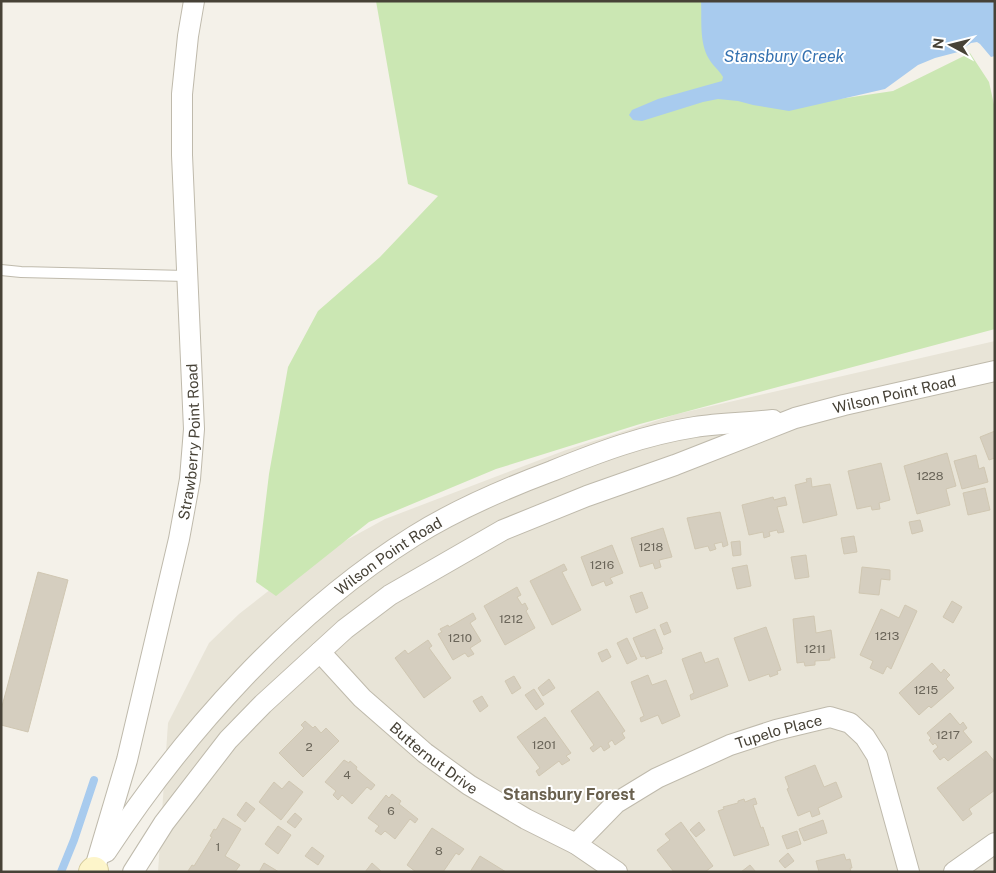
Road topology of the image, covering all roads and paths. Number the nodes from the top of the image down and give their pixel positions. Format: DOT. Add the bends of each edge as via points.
graph roads {
  1 [pos="194,1"];
  2 [pos="1,270"];
  3 [pos="186,276"];
  4 [pos="995,371"];
  5 [pos="795,418"];
  6 [pos="320,652"];
  7 [pos="995,843"];
  8 [pos="576,844"];
  9 [pos="95,871"];
  10 [pos="132,872"];
  11 [pos="617,872"];
  12 [pos="909,872"];
  13 [pos="954,872"];
  1 -- 3 [label="street, Strawberry Point Road" via="182,94"];
  2 -- 3 [label="lane"];
  3 -- 9 [label="street, Strawberry Point Road" via="194,429 190,479 180,540 127,760"];
  4 -- 5 [label="street, Wilson Point Road"];
  5 -- 6 [label="street, Wilson Point Road" via="503,530 390,595"];
  5 -- 9 [label="street, Wilson Point Road" via="695,427 630,441 485,498 414,536 333,592 254,668 191,737 154,784"];
  6 -- 8 [label="street, Butternut Drive" via="362,698 425,753 469,785"];
  6 -- 10 [label="street, Wilson Point Road" via="228,740 164,823"];
  7 -- 13 [label="street"];
  8 -- 11 [label="street, Butternut Drive"];
  8 -- 12 [label="street, Tupelo Place" via="616,804 657,778 730,745 830,718 850,723 865,737 877,756"];
}
